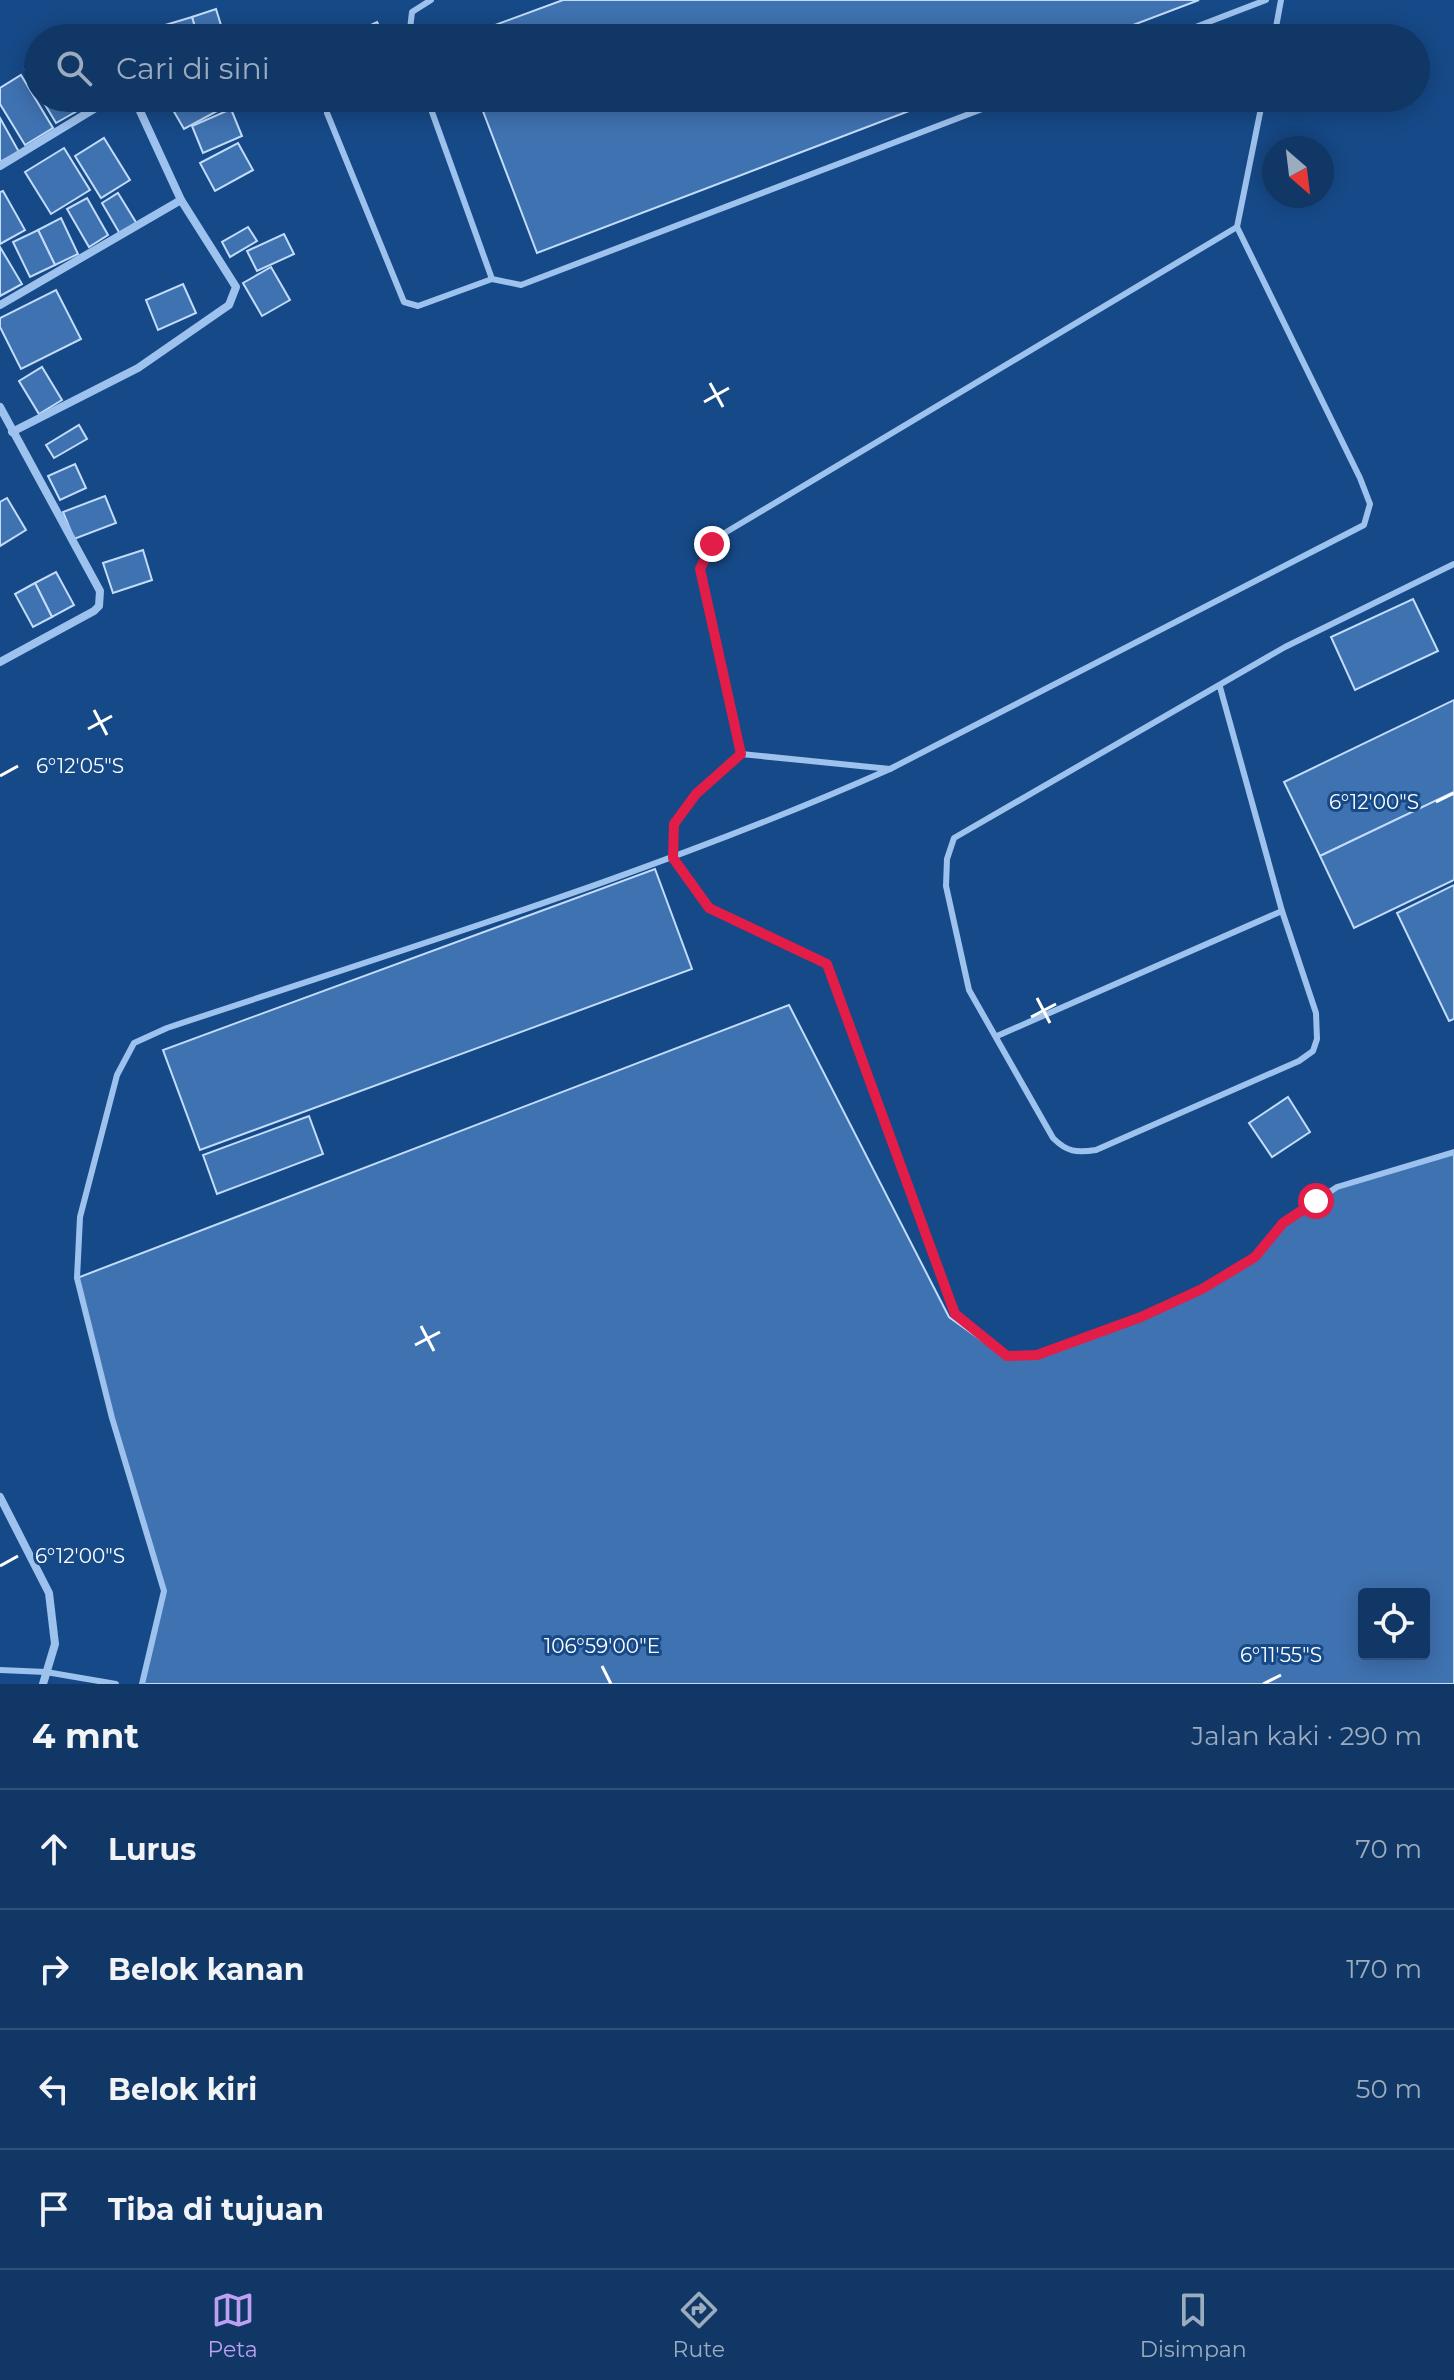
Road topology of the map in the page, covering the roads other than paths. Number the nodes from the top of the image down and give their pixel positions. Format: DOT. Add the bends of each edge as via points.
graph roads {
  1 [pos="431,0"];
  2 [pos="1266,0"];
  3 [pos="1281,0"];
  4 [pos="1247,4"];
  5 [pos="411,24"];
  6 [pos="1200,24"];
  7 [pos="1277,24"];
  8 [pos="89,112"];
  9 [pos="140,112"];
  10 [pos="432,112"];
  11 [pos="974,112"];
  12 [pos="1260,112"];
  13 [pos="327,113"];
  14 [pos="0,166"];
  15 [pos="181,200"];
  16 [pos="1237,227"];
  17 [pos="492,279"];
  18 [pos="0,305"];
  19 [pos="0,407"];
  20 [pos="12,432"];
  21 [pos="1454,564"];
  22 [pos="0,662"];
  23 [pos="1220,687"];
  24 [pos="741,754"];
  25 [pos="890,769"];
  26 [pos="673,858"];
  27 [pos="1282,911"];
  28 [pos="997,1036"];
  29 [pos="1454,1152"];
  30 [pos="0,1497"];
  31 [pos="0,1670"];
  32 [pos="46,1672"];
  33 [pos="43,1684"];
  34 [pos="116,1684"];
  35 [pos="142,1684"];
  1 -- 5 [label="lane" via="412,12"];
  2 -- 4 [label="lane"];
  3 -- 7 [label="lane"];
  4 -- 6 [label="lane"];
  8 -- 14 [label="street"];
  9 -- 15 [label="street"];
  10 -- 17 [label="lane"];
  11 -- 17 [label="lane" via="526,284"];
  12 -- 16 [label="lane"];
  13 -- 17 [label="lane" via="404,302 418,306"];
  15 -- 18 [label="street"];
  15 -- 20 [label="street" via="236,287 229,305 138,368"];
  16 -- 24 [label="lane" via="712,544 700,569"];
  16 -- 25 [label="lane" via="1360,478 1370,504 1364,525"];
  19 -- 20 [label="street"];
  20 -- 22 [label="street" via="101,599 94,611"];
  21 -- 23 [label="lane" via="1285,647"];
  23 -- 27 [label="lane"];
  23 -- 28 [label="lane" via="954,838 946,886 969,990"];
  24 -- 25 [label="lane"];
  24 -- 26 [label="lane" via="696,794 674,824"];
  25 -- 26 [label="lane"];
  26 -- 29 [label="lane" via="709,908 827,964 955,1314 1007,1356 1037,1355 1141,1317 1255,1257 1283,1223 1337,1187"];
  26 -- 35 [label="lane" via="134,1043 117,1075 80,1217 77,1278 164,1591"];
  27 -- 28 [label="lane"];
  27 -- 28 [label="lane" via="1316,1013 1317,1039 1313,1051 1299,1061 1256,1081 1096,1150 1076,1153 1053,1138"];
  30 -- 32 [label="street" via="49,1593 55,1644"];
  31 -- 32 [label="lane"];
  32 -- 33 [label="street"];
  32 -- 34 [label="lane"];
}
